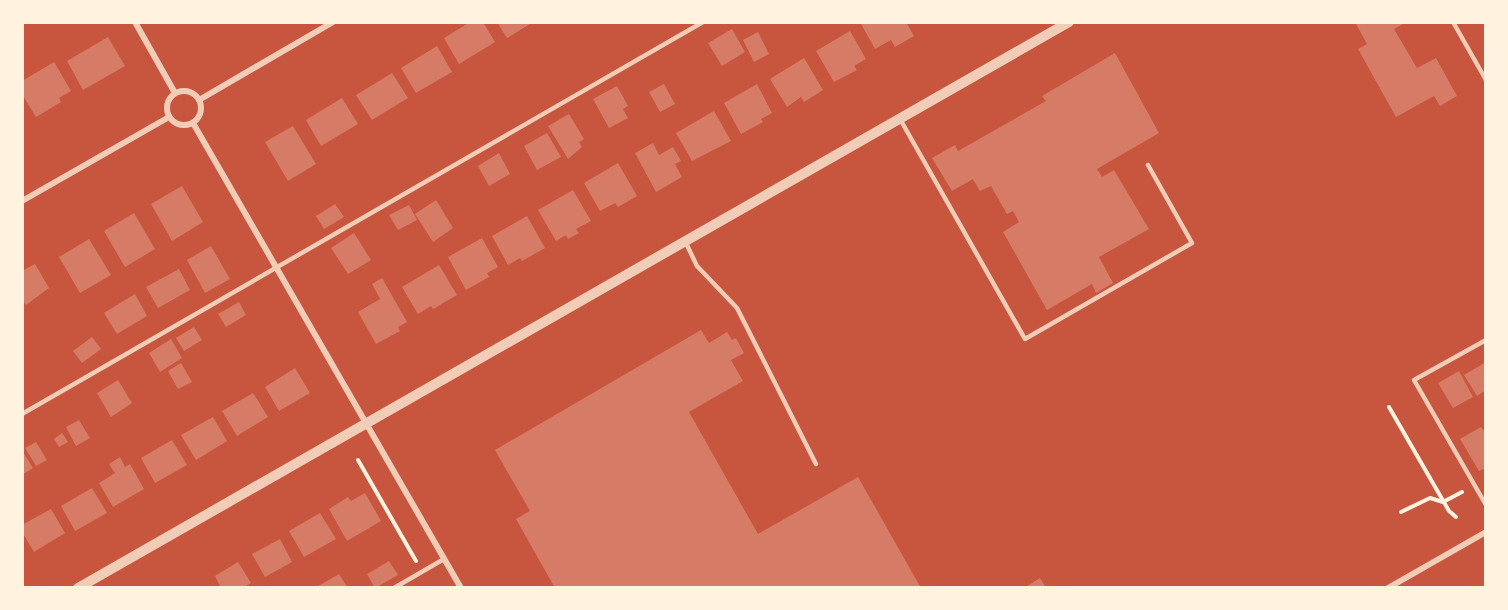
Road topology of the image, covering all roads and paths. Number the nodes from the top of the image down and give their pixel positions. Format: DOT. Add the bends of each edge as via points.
graph roads {
  1 [pos="135,22"];
  2 [pos="333,22"];
  3 [pos="703,22"];
  4 [pos="1069,22"];
  5 [pos="1453,22"];
  6 [pos="1485,80"];
  7 [pos="175,93"];
  8 [pos="199,100"];
  9 [pos="169,117"];
  10 [pos="900,119"];
  11 [pos="193,123"];
  12 [pos="1148,165"];
  13 [pos="22,201"];
  14 [pos="685,241"];
  15 [pos="275,267"];
  16 [pos="1485,340"];
  17 [pos="1389,407"];
  18 [pos="22,414"];
  19 [pos="365,423"];
  20 [pos="358,460"];
  21 [pos="816,464"];
  22 [pos="1462,492"];
  23 [pos="1443,502"];
  24 [pos="1485,505"];
  25 [pos="1401,512"];
  26 [pos="1456,517"];
  27 [pos="1485,532"];
  28 [pos="444,560"];
  29 [pos="422,572"];
  30 [pos="78,588"];
  31 [pos="394,588"];
  32 [pos="461,588"];
  33 [pos="1388,588"];
  1 -- 7 [label="street"];
  2 -- 8 [label="street"];
  3 -- 15 [label="lane"];
  4 -- 10 [label="street"];
  5 -- 6 [label="lane"];
  7 -- 8 [label="street" via="190,92"];
  7 -- 9 [label="street" via="168,102"];
  8 -- 11 [label="street" via="201,111"];
  9 -- 11 [label="street" via="181,125"];
  9 -- 13 [label="street"];
  10 -- 12 [label="lane" via="1026,339 1192,243"];
  10 -- 14 [label="street"];
  11 -- 15 [label="street"];
  14 -- 19 [label="street"];
  14 -- 21 [label="lane" via="697,266 737,308"];
  15 -- 18 [label="lane"];
  15 -- 19 [label="street"];
  16 -- 24 [label="lane" via="1414,380"];
  17 -- 23 [label="path"];
  19 -- 28 [label="street"];
  19 -- 30 [label="street"];
  20 -- 29 [label="path"];
  22 -- 23 [label="path"];
  23 -- 25 [label="path" via="1430,498"];
  23 -- 26 [label="path"];
  27 -- 33 [label="street"];
  28 -- 29 [label="lane"];
  28 -- 32 [label="street"];
  29 -- 31 [label="lane"];
}
